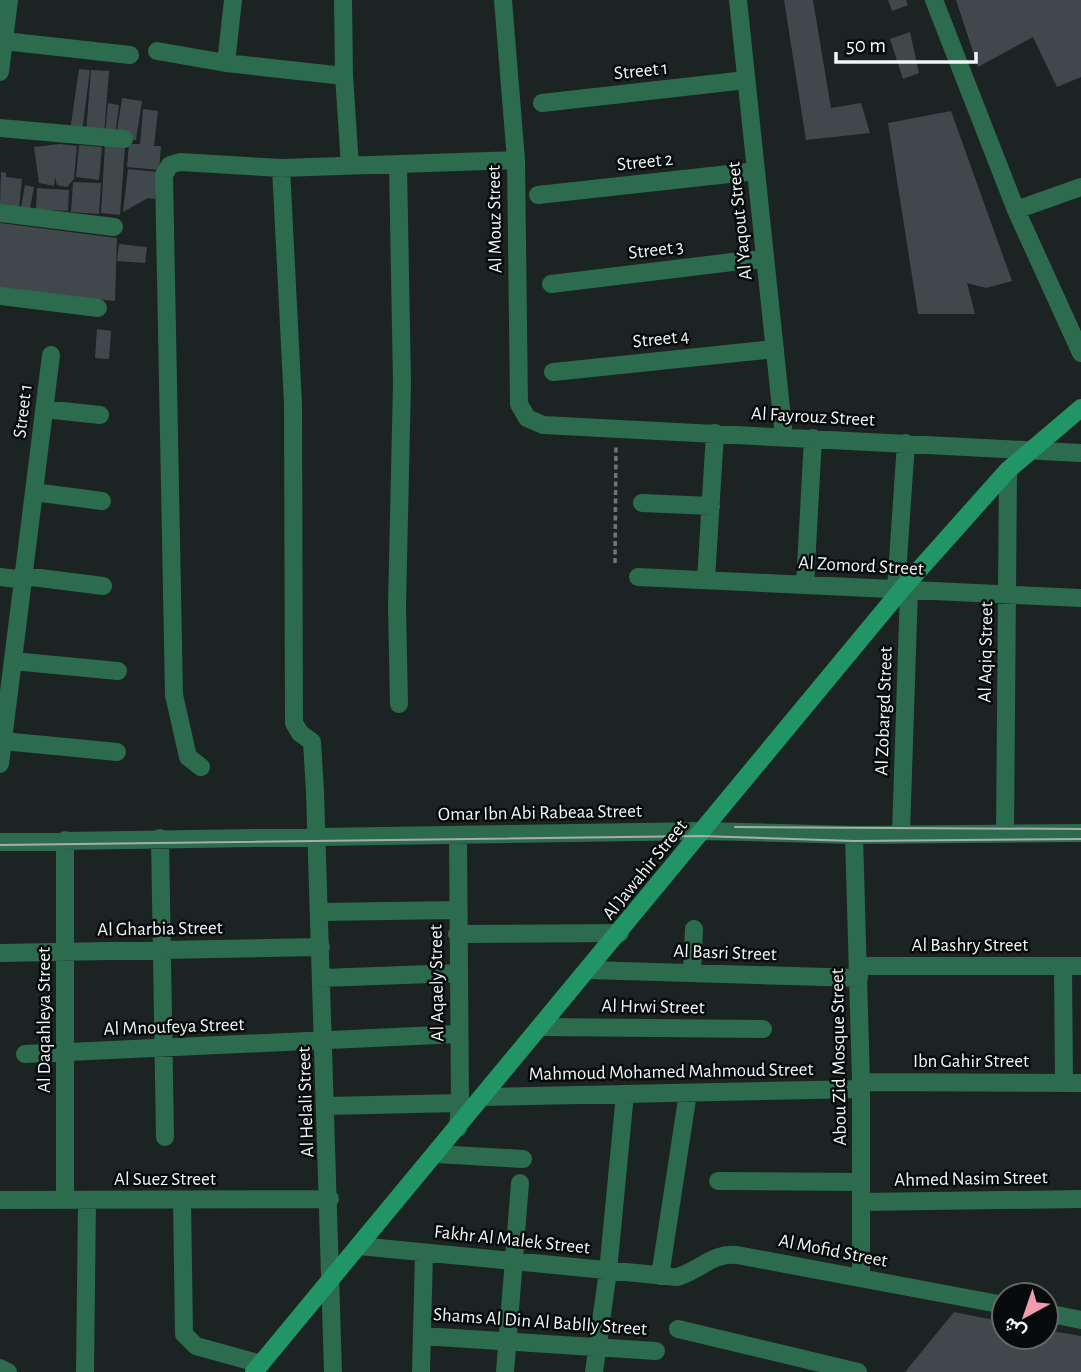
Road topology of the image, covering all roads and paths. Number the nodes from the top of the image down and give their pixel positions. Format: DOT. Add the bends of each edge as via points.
graph roads {
  1 [pos="9,0"];
  2 [pos="233,0"];
  3 [pos="343,0"];
  4 [pos="503,0"];
  5 [pos="738,0"];
  6 [pos="934,0"];
  7 [pos="4,41"];
  8 [pos="156,51"];
  9 [pos="130,55"];
  10 [pos="226,63"];
  11 [pos="0,72"];
  12 [pos="344,76"];
  13 [pos="746,80"];
  14 [pos="542,103"];
  15 [pos="0,128"];
  16 [pos="124,139"];
  17 [pos="516,160"];
  18 [pos="398,165"];
  19 [pos="350,166"];
  20 [pos="281,168"];
  21 [pos="756,171"];
  22 [pos="1081,187"];
  23 [pos="538,195"];
  24 [pos="1016,210"];
  25 [pos="0,213"];
  26 [pos="114,227"];
  27 [pos="765,258"];
  28 [pos="551,284"];
  29 [pos="0,296"];
  30 [pos="98,308"];
  31 [pos="775,349"];
  32 [pos="1081,353"];
  33 [pos="51,355"];
  34 [pos="552,372"];
  35 [pos="1081,408"];
  36 [pos="44,409"];
  37 [pos="100,415"];
  38 [pos="543,425"];
  39 [pos="617,428"];
  40 [pos="715,433"];
  41 [pos="784,437"];
  42 [pos="813,438"];
  43 [pos="906,443"];
  44 [pos="1027,452"];
  45 [pos="1081,453"];
  46 [pos="1008,470"];
  47 [pos="34,492"];
  48 [pos="102,501"];
  49 [pos="642,503"];
  50 [pos="711,506"];
  51 [pos="615,562"];
  52 [pos="0,577"];
  53 [pos="638,577"];
  54 [pos="24,578"];
  55 [pos="706,580"];
  56 [pos="805,585"];
  57 [pos="103,586"];
  58 [pos="902,589"];
  59 [pos="1008,594"];
  60 [pos="1081,598"];
  61 [pos="13,661"];
  62 [pos="118,671"];
  63 [pos="399,704"];
  64 [pos="3,741"];
  65 [pos="117,752"];
  66 [pos="0,764"];
  67 [pos="201,767"];
  68 [pos="704,831"];
  69 [pos="316,832"];
  70 [pos="1081,833"];
  71 [pos="901,834"];
  72 [pos="1005,834"];
  73 [pos="854,835"];
  74 [pos="458,836"];
  75 [pos="160,838"];
  76 [pos="65,840"];
  77 [pos="0,842"];
  78 [pos="456,910"];
  79 [pos="320,912"];
  80 [pos="694,929"];
  81 [pos="620,933"];
  82 [pos="457,934"];
  83 [pos="321,947"];
  84 [pos="162,950"];
  85 [pos="65,952"];
  86 [pos="0,953"];
  87 [pos="1072,966"];
  88 [pos="589,970"];
  89 [pos="859,972"];
  90 [pos="692,973"];
  91 [pos="457,974"];
  92 [pos="323,978"];
  93 [pos="542,1027"];
  94 [pos="763,1029"];
  95 [pos="459,1034"];
  96 [pos="325,1041"];
  97 [pos="163,1048"];
  98 [pos="65,1053"];
  99 [pos="25,1054"];
  100 [pos="1073,1082"];
  101 [pos="861,1086"];
  102 [pos="688,1093"];
  103 [pos="625,1094"];
  104 [pos="483,1097"];
  105 [pos="460,1103"];
  106 [pos="327,1106"];
  107 [pos="458,1128"];
  108 [pos="165,1137"];
  109 [pos="436,1154"];
  110 [pos="523,1159"];
  111 [pos="718,1181"];
  112 [pos="861,1182"];
  113 [pos="520,1183"];
  114 [pos="330,1199"];
  115 [pos="1081,1199"];
  116 [pos="0,1200"];
  117 [pos="65,1200"];
  118 [pos="87,1200"];
  119 [pos="182,1200"];
  120 [pos="861,1202"];
  121 [pos="359,1246"];
  122 [pos="424,1253"];
  123 [pos="513,1261"];
  124 [pos="608,1271"];
  125 [pos="660,1276"];
  126 [pos="861,1278"];
  127 [pos="330,1282"];
  128 [pos="990,1302"];
  129 [pos="1060,1316"];
  130 [pos="1081,1320"];
  131 [pos="678,1329"];
  132 [pos="422,1336"];
  133 [pos="507,1341"];
  134 [pos="597,1347"];
  135 [pos="656,1351"];
  136 [pos="793,1365"];
  137 [pos="0,1368"];
  138 [pos="258,1368"];
  139 [pos="8,1372"];
  140 [pos="85,1372"];
  141 [pos="333,1372"];
  142 [pos="421,1372"];
  143 [pos="505,1372"];
  144 [pos="594,1372"];
  145 [pos="858,1372"];
  1 -- 7 [label="street"];
  2 -- 10 [label="street"];
  3 -- 12 [label="street"];
  4 -- 17 [label="street, Al Mouz Street"];
  5 -- 13 [label="street, Al Yaqout Street"];
  6 -- 24 [label="street"];
  7 -- 9 [label="street"];
  7 -- 11 [label="street"];
  8 -- 10 [label="street"];
  10 -- 12 [label="street"];
  12 -- 19 [label="street"];
  13 -- 14 [label="street, Street 1"];
  13 -- 21 [label="street, Al Yaqout Street"];
  15 -- 16 [label="street"];
  17 -- 18 [label="street"];
  17 -- 38 [label="street, Al Mouz Street" via="519,404 527,418"];
  18 -- 19 [label="street"];
  18 -- 63 [label="street" via="402,383"];
  19 -- 20 [label="street"];
  20 -- 67 [label="street" via="180,162 170,165 164,175 174,695 188,757"];
  20 -- 69 [label="street, Al Helali Street" via="293,404 293,723 312,742"];
  21 -- 23 [label="street, Street 2"];
  21 -- 27 [label="street, Al Yaqout Street"];
  22 -- 24 [label="street"];
  24 -- 32 [label="street"];
  25 -- 26 [label="street"];
  27 -- 28 [label="street, Street 3"];
  27 -- 31 [label="street, Al Yaqout Street"];
  29 -- 30 [label="street"];
  31 -- 34 [label="street, Street 4"];
  31 -- 41 [label="street, Al Yaqout Street"];
  33 -- 36 [label="street, Street 1"];
  35 -- 44 [label="main road, Al Jawahir Street"];
  36 -- 37 [label="street"];
  36 -- 47 [label="street, Street 1"];
  38 -- 39 [label="street, Al Fayrouz Street"];
  39 -- 40 [label="street, Al Fayrouz Street"];
  39 -- 51 [label="path"];
  40 -- 41 [label="street, Al Fayrouz Street"];
  40 -- 50 [label="street"];
  41 -- 42 [label="street, Al Fayrouz Street"];
  42 -- 43 [label="street, Al Fayrouz Street"];
  42 -- 56 [label="street"];
  43 -- 44 [label="street, Al Fayrouz Street"];
  43 -- 58 [label="street, Al Zobargd Street"];
  44 -- 45 [label="street, Al Fayrouz Street"];
  44 -- 46 [label="main road, Al Jawahir Street"];
  46 -- 58 [label="main road, Al Jawahir Street"];
  46 -- 59 [label="street, Al Aqiq Street"];
  47 -- 48 [label="street"];
  47 -- 54 [label="street, Street 1"];
  49 -- 50 [label="street"];
  50 -- 55 [label="street"];
  52 -- 54 [label="street"];
  53 -- 55 [label="street, Al Zomord Street"];
  54 -- 57 [label="street"];
  54 -- 61 [label="street, Street 1"];
  55 -- 56 [label="street, Al Zomord Street"];
  56 -- 58 [label="street, Al Zomord Street"];
  58 -- 59 [label="street, Al Zomord Street"];
  58 -- 68 [label="main road, Al Jawahir Street"];
  58 -- 71 [label="street, Al Zobargd Street"];
  59 -- 60 [label="street, Al Zomord Street"];
  59 -- 72 [label="street, Al Aqiq Street"];
  61 -- 62 [label="street"];
  61 -- 64 [label="street, Street 1"];
  64 -- 65 [label="street"];
  64 -- 66 [label="street, Street 1"];
  68 -- 73 [label="street, Omar Ibn Abi Rabeaa Street"];
  68 -- 74 [label="street, Omar Ibn Abi Rabeaa Street"];
  68 -- 81 [label="main road, Al Jawahir Street"];
  69 -- 74 [label="street, Omar Ibn Abi Rabeaa Street"];
  69 -- 75 [label="street, Omar Ibn Abi Rabeaa Street"];
  69 -- 79 [label="street, Al Helali Street"];
  70 -- 72 [label="street, Omar Ibn Abi Rabeaa Street"];
  71 -- 72 [label="street, Omar Ibn Abi Rabeaa Street"];
  71 -- 73 [label="street, Omar Ibn Abi Rabeaa Street"];
  73 -- 89 [label="street, Abou Zid Mosque Street"];
  74 -- 78 [label="street, Al Aqaely Street"];
  75 -- 76 [label="street, Omar Ibn Abi Rabeaa Street"];
  75 -- 84 [label="street"];
  76 -- 77 [label="street, Omar Ibn Abi Rabeaa Street"];
  76 -- 85 [label="street, Al Daqahleya Street"];
  78 -- 79 [label="street"];
  78 -- 82 [label="street, Al Aqaely Street"];
  79 -- 83 [label="street, Al Helali Street"];
  80 -- 90 [label="street"];
  81 -- 82 [label="street"];
  81 -- 88 [label="main road, Al Jawahir Street"];
  82 -- 91 [label="street, Al Aqaely Street"];
  83 -- 84 [label="street, Al Gharbia Street"];
  83 -- 92 [label="street, Al Helali Street"];
  84 -- 85 [label="street, Al Gharbia Street"];
  84 -- 97 [label="street"];
  85 -- 86 [label="street, Al Gharbia Street"];
  85 -- 98 [label="street, Al Daqahleya Street"];
  87 -- 89 [label="street, Al Bashry Street"];
  87 -- 100 [label="street"];
  88 -- 90 [label="street, Al Basri Street"];
  88 -- 93 [label="main road, Al Jawahir Street"];
  89 -- 90 [label="street, Al Basri Street"];
  89 -- 101 [label="street, Abou Zid Mosque Street"];
  91 -- 92 [label="street"];
  91 -- 95 [label="street, Al Aqaely Street"];
  92 -- 96 [label="street, Al Helali Street"];
  93 -- 94 [label="street, Al Hrwi Street"];
  93 -- 104 [label="main road, Al Jawahir Street"];
  95 -- 96 [label="street, Al Mnoufeya Street"];
  95 -- 105 [label="street, Al Aqaely Street"];
  96 -- 97 [label="street, Al Mnoufeya Street"];
  96 -- 106 [label="street, Al Helali Street"];
  97 -- 98 [label="street, Al Mnoufeya Street"];
  97 -- 108 [label="street"];
  98 -- 99 [label="street, Al Mnoufeya Street"];
  98 -- 117 [label="street, Al Daqahleya Street"];
  100 -- 101 [label="street, Ibn Gahir Street"];
  101 -- 102 [label="street, Mahmoud Mohamed Mahmoud Street"];
  101 -- 112 [label="street, Abou Zid Mosque Street"];
  102 -- 103 [label="street, Mahmoud Mohamed Mahmoud Street"];
  102 -- 125 [label="street"];
  103 -- 104 [label="street, Mahmoud Mohamed Mahmoud Street"];
  103 -- 124 [label="street"];
  104 -- 107 [label="main road, Al Jawahir Street"];
  105 -- 106 [label="street"];
  105 -- 107 [label="street, Al Aqaely Street"];
  106 -- 114 [label="street, Al Helali Street"];
  107 -- 109 [label="main road, Al Jawahir Street"];
  109 -- 110 [label="street"];
  109 -- 121 [label="main road, Al Jawahir Street"];
  111 -- 112 [label="street"];
  112 -- 120 [label="street, Abou Zid Mosque Street"];
  113 -- 123 [label="street"];
  114 -- 119 [label="street, Al Suez Street"];
  114 -- 127 [label="street, Al Helali Street"];
  115 -- 120 [label="street, Ahmed Nasim Street"];
  116 -- 117 [label="street, Al Suez Street"];
  117 -- 118 [label="street, Al Suez Street"];
  118 -- 119 [label="street, Al Suez Street"];
  118 -- 140 [label="street"];
  119 -- 138 [label="street" via="184,1334 196,1346"];
  120 -- 126 [label="street, Abou Zid Mosque Street"];
  121 -- 122 [label="street, Fakhr Al Malek Street"];
  121 -- 127 [label="main road, Al Jawahir Street"];
  122 -- 123 [label="street, Fakhr Al Malek Street"];
  122 -- 132 [label="street"];
  123 -- 124 [label="street, Fakhr Al Malek Street"];
  123 -- 133 [label="street"];
  124 -- 125 [label="street, Fakhr Al Malek Street"];
  124 -- 134 [label="street"];
  125 -- 126 [label="street, Al Mofid Street" via="693,1272 720,1253"];
  126 -- 128 [label="street, Al Mofid Street"];
  127 -- 138 [label="main road, Al Jawahir Street"];
  127 -- 141 [label="street, Al Helali Street"];
  129 -- 130 [label="street"];
  131 -- 136 [label="street"];
  132 -- 133 [label="street, Shams Al Din Al Bablly Street"];
  132 -- 142 [label="street"];
  133 -- 134 [label="street, Shams Al Din Al Bablly Street"];
  133 -- 143 [label="street"];
  134 -- 135 [label="street, Shams Al Din Al Bablly Street"];
  134 -- 144 [label="street"];
  136 -- 145 [label="street"];
  137 -- 139 [label="street"];
}
